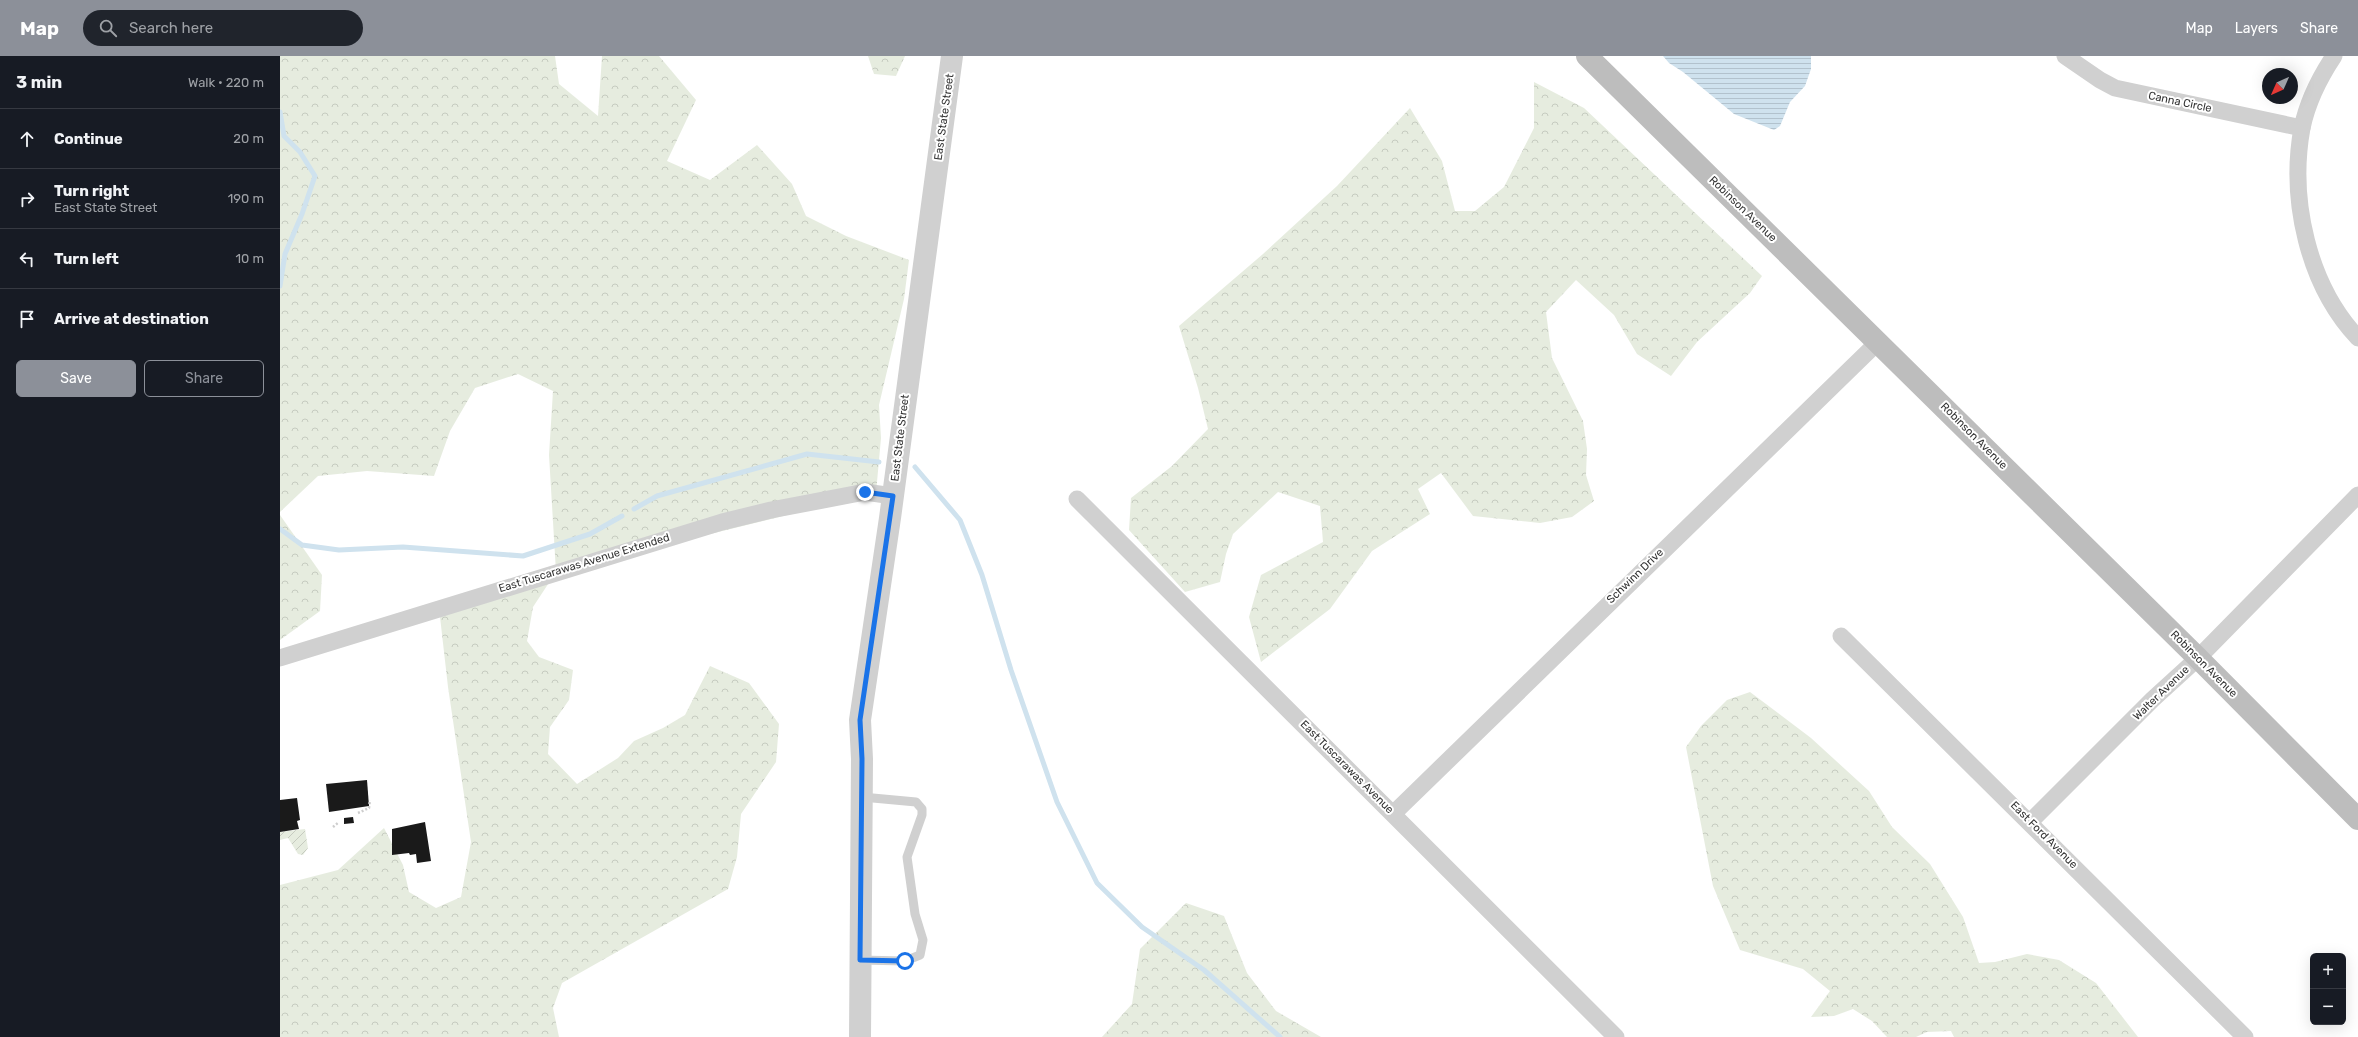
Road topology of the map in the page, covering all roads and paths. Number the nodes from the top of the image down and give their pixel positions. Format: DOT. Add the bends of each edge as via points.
graph roads {
  1 [pos="952,56"];
  2 [pos="1587,56"];
  3 [pos="2065,56"];
  4 [pos="2334,56"];
  5 [pos="2302,128"];
  6 [pos="2358,338"];
  7 [pos="1878,342"];
  8 [pos="893,496"];
  9 [pos="2358,496"];
  10 [pos="1077,499"];
  11 [pos="1840,636"];
  12 [pos="280,658"];
  13 [pos="2198,658"];
  14 [pos="862,797"];
  15 [pos="370,800"];
  16 [pos="358,813"];
  17 [pos="1394,813"];
  18 [pos="2358,819"];
  19 [pos="339,822"];
  20 [pos="2030,822"];
  21 [pos="333,827"];
  22 [pos="860,960"];
  23 [pos="860,1037"];
  24 [pos="1616,1037"];
  25 [pos="2245,1037"];
  1 -- 8 [label="street, East State Street"];
  2 -- 7 [label="main road, Robinson Avenue"];
  3 -- 5 [label="street, Canna Circle" via="2115,88"];
  4 -- 5 [label="street" via="2318,85"];
  5 -- 6 [label="street" via="2300,202 2311,255 2322,288 2335,311"];
  7 -- 13 [label="main road, Robinson Avenue"];
  7 -- 17 [label="street, Schwinn Drive"];
  8 -- 12 [label="street, East Tuscarawas Avenue Extended" via="865,492 722,522"];
  8 -- 14 [label="street, East State Street" via="860,720"];
  9 -- 13 [label="street, Walter Avenue"];
  10 -- 17 [label="street, East Tuscarawas Avenue"];
  11 -- 20 [label="street, East Ford Avenue"];
  13 -- 18 [label="main road, Robinson Avenue"];
  13 -- 20 [label="street, Walter Avenue" via="2153,699"];
  14 -- 22 [label="street, East State Street"];
  14 -- 22 [label="lane" via="916,802 922,809 907,857 915,914 923,940 920,955 905,961"];
  15 -- 16 [label="path" via="369,808"];
  17 -- 24 [label="street, East Tuscarawas Avenue"];
  19 -- 21 [label="path"];
  20 -- 25 [label="street, East Ford Avenue"];
  22 -- 23 [label="street, East State Street"];
}
